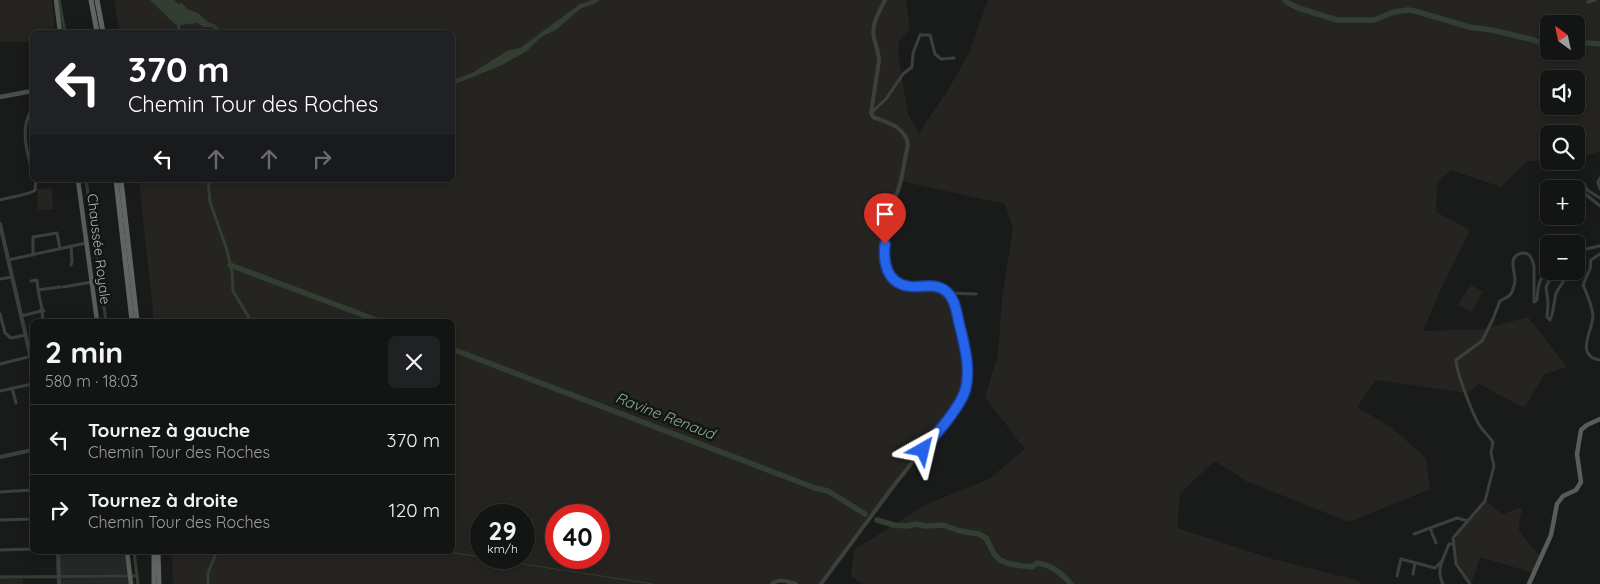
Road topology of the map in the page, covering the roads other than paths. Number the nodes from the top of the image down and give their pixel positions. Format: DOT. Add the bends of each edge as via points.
graph roads {
  1 [pos="56,0"];
  2 [pos="91,0"];
  3 [pos="97,0"];
  4 [pos="885,0"];
  5 [pos="1595,0"];
  6 [pos="1588,2"];
  7 [pos="60,30"];
  8 [pos="97,30"];
  9 [pos="102,30"];
  10 [pos="954,58"];
  11 [pos="30,91"];
  12 [pos="0,97"];
  13 [pos="30,113"];
  14 [pos="871,113"];
  15 [pos="30,164"];
  16 [pos="1600,178"];
  17 [pos="36,182"];
  18 [pos="78,182"];
  19 [pos="116,182"];
  20 [pos="121,182"];
  21 [pos="1600,189"];
  22 [pos="1600,198"];
  23 [pos="0,200"];
  24 [pos="1600,206"];
  25 [pos="0,224"];
  26 [pos="87,243"];
  27 [pos="71,246"];
  28 [pos="1600,246"];
  29 [pos="60,249"];
  30 [pos="1585,249"];
  31 [pos="1600,254"];
  32 [pos="33,255"];
  33 [pos="8,260"];
  34 [pos="71,265"];
  35 [pos="12,277"];
  36 [pos="0,279"];
  37 [pos="1540,279"];
  38 [pos="1550,280"];
  39 [pos="1564,280"];
  40 [pos="31,281"];
  41 [pos="92,282"];
  42 [pos="38,290"];
  43 [pos="948,292"];
  44 [pos="976,294"];
  45 [pos="41,311"];
  46 [pos="0,314"];
  47 [pos="21,316"];
  48 [pos="43,319"];
  49 [pos="97,319"];
  50 [pos="132,319"];
  51 [pos="137,319"];
  52 [pos="26,335"];
  53 [pos="30,349"];
  54 [pos="30,356"];
  55 [pos="1600,360"];
  56 [pos="0,364"];
  57 [pos="30,384"];
  58 [pos="12,388"];
  59 [pos="0,391"];
  60 [pos="16,404"];
  61 [pos="1600,419"];
  62 [pos="30,450"];
  63 [pos="0,457"];
  64 [pos="30,490"];
  65 [pos="0,492"];
  66 [pos="30,519"];
  67 [pos="0,520"];
  68 [pos="1468,521"];
  69 [pos="1430,528"];
  70 [pos="1414,534"];
  71 [pos="1436,543"];
  72 [pos="1454,544"];
  73 [pos="30,549"];
  74 [pos="0,550"];
  75 [pos="58,554"];
  76 [pos="127,554"];
  77 [pos="154,554"];
  78 [pos="158,554"];
  79 [pos="1443,560"];
  80 [pos="1415,562"];
  81 [pos="1413,574"];
  82 [pos="1397,576"];
  83 [pos="59,584"];
  84 [pos="131,584"];
  85 [pos="154,584"];
  86 [pos="159,584"];
  87 [pos="772,584"];
  88 [pos="796,584"];
  89 [pos="821,584"];
  90 [pos="1443,584"];
  91 [pos="1470,584"];
  92 [pos="1529,584"];
  1 -- 7 [label="main road"];
  2 -- 8 [label="highway"];
  3 -- 9 [label="highway"];
  4 -- 14 [label="street" via="874,25 879,61"];
  5 -- 6 [label="street"];
  10 -- 14 [label="street" via="940,60 930,35 920,35 912,67"];
  11 -- 12 [label="main road"];
  13 -- 15 [label="street" via="24,128"];
  14 -- 43 [label="street" via="873,117 896,126 908,140 897,193 888,211 885,266 897,282 907,286 936,286"];
  16 -- 21 [label="street"];
  17 -- 23 [label="street" via="36,190 32,193"];
  18 -- 26 [label="main road, Chaussée Royale"];
  19 -- 50 [label="highway"];
  20 -- 51 [label="highway"];
  22 -- 24 [label="street" via="1587,190 1584,184 1580,185 1584,193"];
  25 -- 33 [label="street"];
  26 -- 27 [label="street"];
  26 -- 41 [label="main road, Chaussée Royale"];
  27 -- 29 [label="street"];
  27 -- 34 [label="street"];
  28 -- 30 [label="street"];
  29 -- 32 [label="street"];
  29 -- 32 [label="street" via="57,232 33,237"];
  31 -- 55 [label="street" via="1590,260 1590,269 1583,284 1593,313 1588,352 1591,358"];
  32 -- 33 [label="street"];
  33 -- 35 [label="street"];
  35 -- 36 [label="street"];
  35 -- 47 [label="street"];
  37 -- 68 [label="street" via="1534,302 1533,260 1526,253 1516,256 1511,294 1500,301 1482,340 1456,360 1474,415 1493,442 1494,466 1485,501"];
  38 -- 39 [label="street" via="1546,287 1547,317 1550,320 1556,293"];
  40 -- 42 [label="street" via="37,280"];
  41 -- 42 [label="street"];
  41 -- 49 [label="main road, Chaussée Royale"];
  42 -- 45 [label="street"];
  43 -- 44 [label="street"];
  43 -- 89 [label="street" via="953,300 966,354 964,392 959,403"];
  45 -- 47 [label="street"];
  45 -- 48 [label="street"];
  46 -- 52 [label="street" via="7,336"];
  47 -- 52 [label="street"];
  52 -- 53 [label="street"];
  54 -- 56 [label="street"];
  57 -- 58 [label="street"];
  58 -- 59 [label="street"];
  58 -- 60 [label="street"];
  61 -- 92 [label="main road" via="1581,430 1577,454 1581,482 1576,490 1563,496 1557,504 1553,529"];
  62 -- 63 [label="street"];
  64 -- 65 [label="street"];
  66 -- 67 [label="street"];
  68 -- 69 [label="street" via="1457,518"];
  68 -- 72 [label="street" via="1453,538"];
  69 -- 70 [label="street"];
  69 -- 71 [label="street"];
  72 -- 79 [label="street" via="1450,544"];
  72 -- 91 [label="street" via="1456,564"];
  73 -- 74 [label="street"];
  75 -- 83 [label="street"];
  76 -- 84 [label="main road"];
  77 -- 85 [label="highway"];
  78 -- 86 [label="highway"];
  79 -- 80 [label="street" via="1435,568"];
  79 -- 90 [label="street" via="1439,574"];
  80 -- 81 [label="street"];
  80 -- 82 [label="street" via="1401,559"];
  87 -- 88 [label="street" via="781,581"];
}
